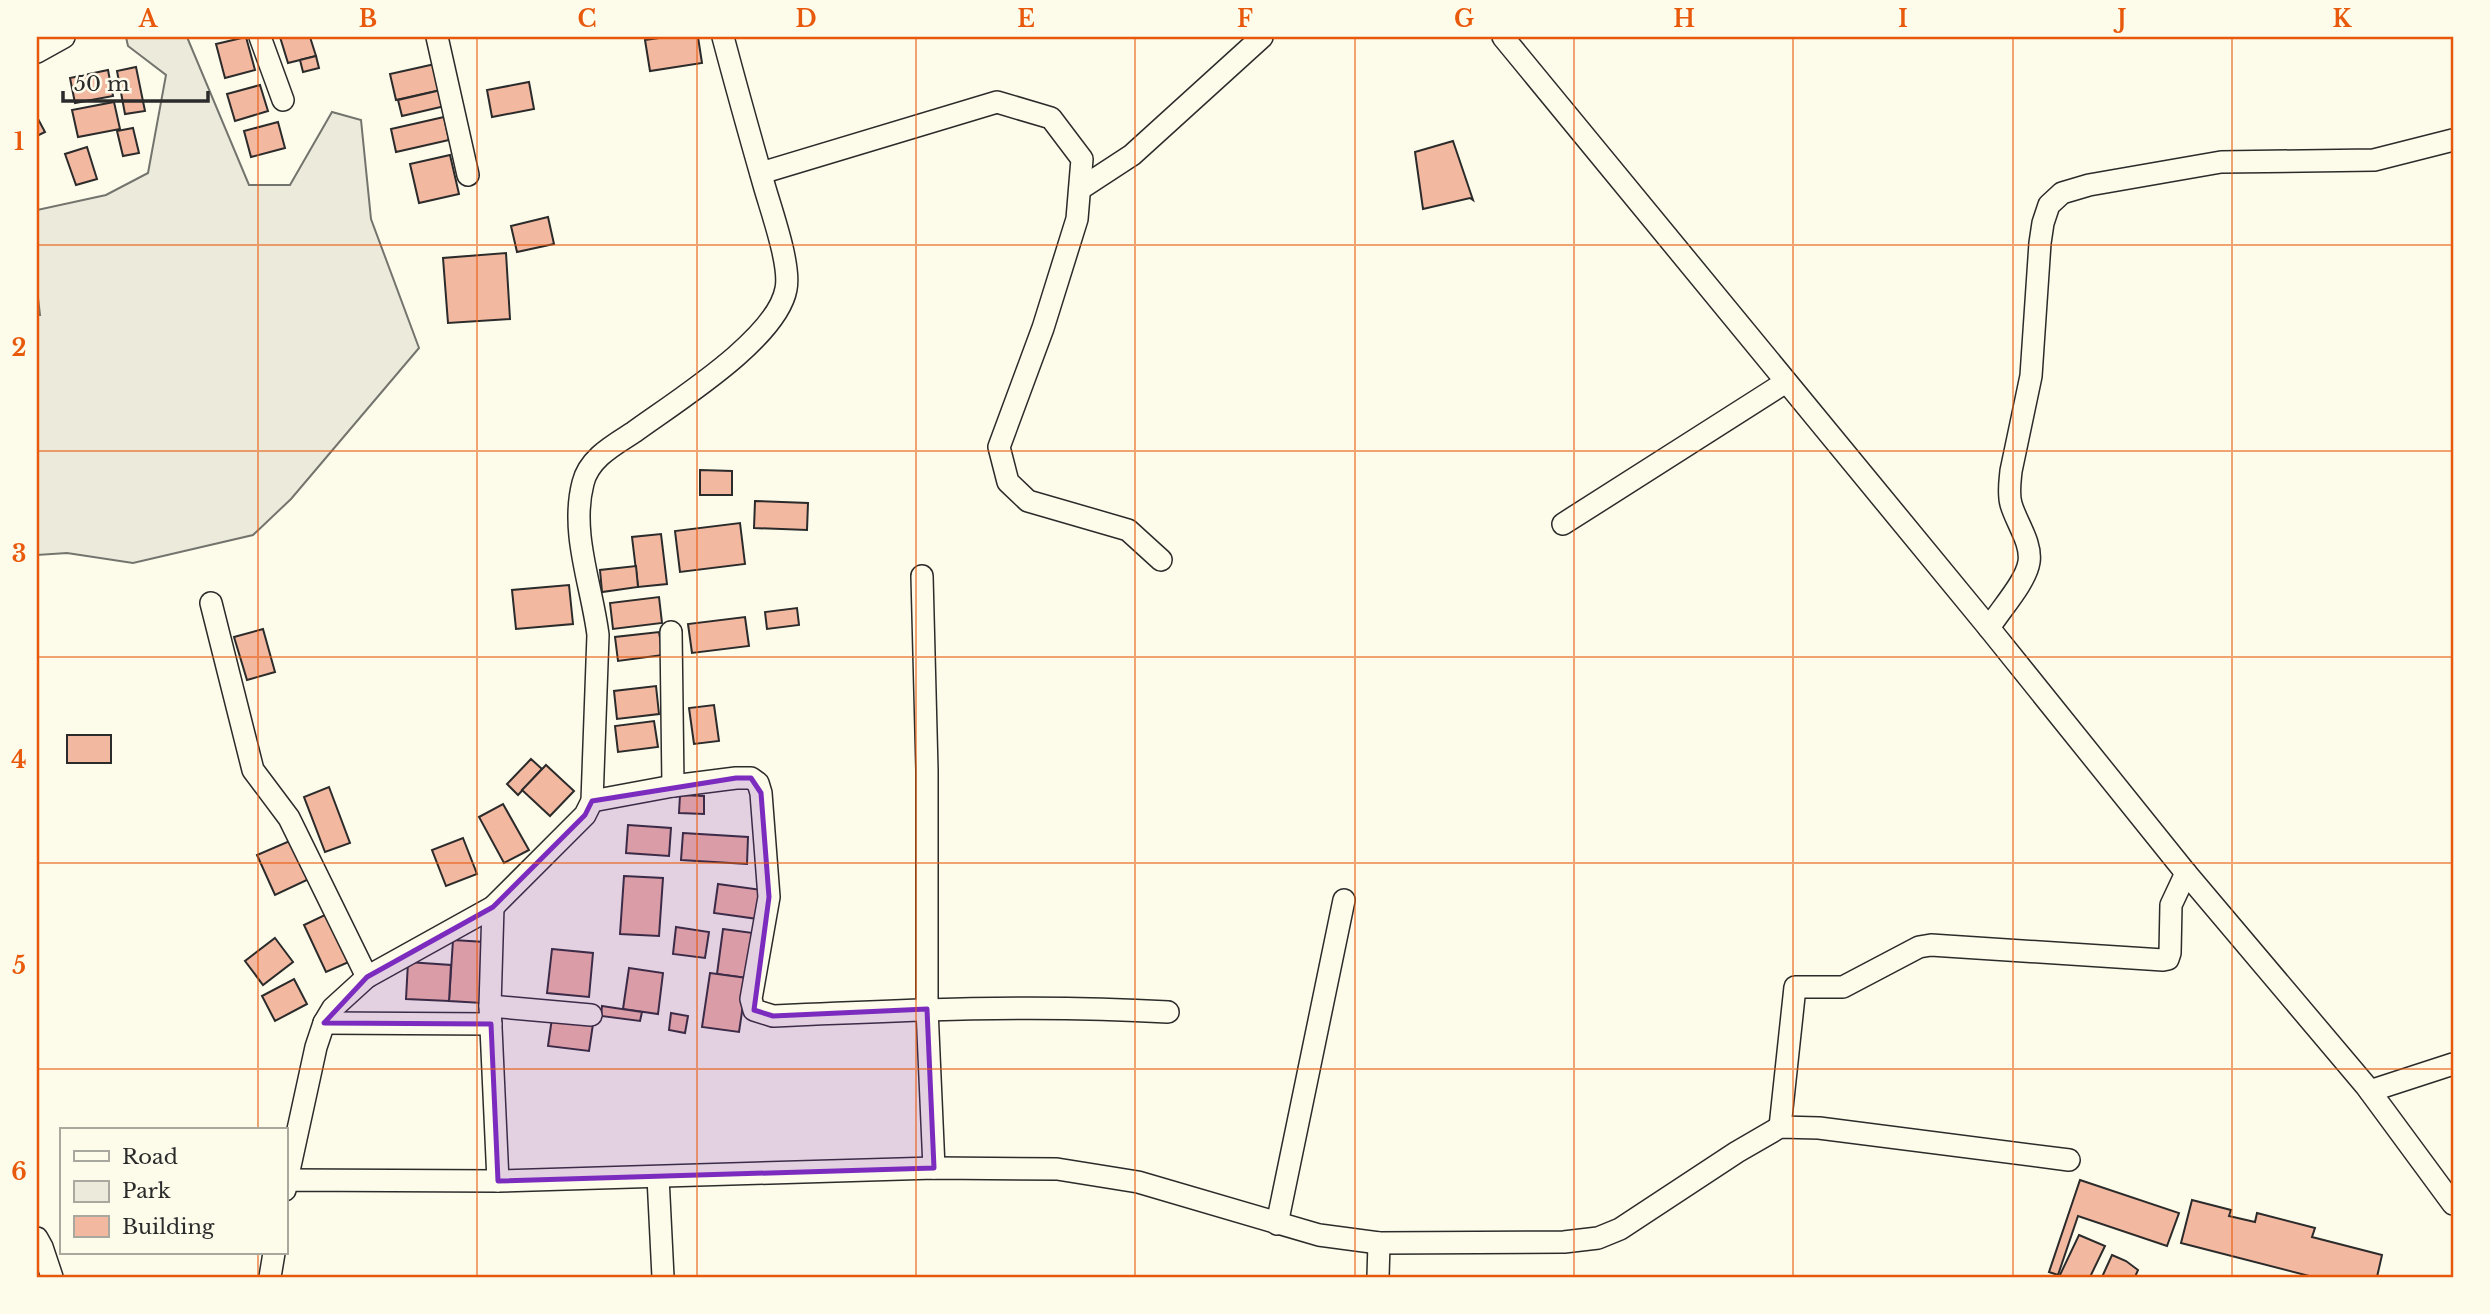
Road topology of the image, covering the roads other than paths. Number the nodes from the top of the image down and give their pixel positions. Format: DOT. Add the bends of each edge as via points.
graph roads {
  1 [pos="64,37"];
  2 [pos="260,37"];
  3 [pos="437,37"];
  4 [pos="723,37"];
  5 [pos="1262,37"];
  6 [pos="1503,37"];
  7 [pos="37,52"];
  8 [pos="283,100"];
  9 [pos="2453,140"];
  10 [pos="761,173"];
  11 [pos="468,174"];
  12 [pos="1080,189"];
  13 [pos="1786,382"];
  14 [pos="1563,524"];
  15 [pos="1161,560"];
  16 [pos="922,576"];
  17 [pos="211,603"];
  18 [pos="1989,628"];
  19 [pos="671,632"];
  20 [pos="673,786"];
  21 [pos="592,801"];
  22 [pos="2186,873"];
  23 [pos="1344,900"];
  24 [pos="493,907"];
  25 [pos="367,977"];
  26 [pos="927,1009"];
  27 [pos="1168,1012"];
  28 [pos="491,1015"];
  29 [pos="591,1015"];
  30 [pos="324,1023"];
  31 [pos="2453,1064"];
  32 [pos="2370,1091"];
  33 [pos="1780,1127"];
  34 [pos="2069,1160"];
  35 [pos="934,1168"];
  36 [pos="657,1177"];
  37 [pos="287,1180"];
  38 [pos="498,1181"];
  39 [pos="287,1185"];
  40 [pos="2453,1204"];
  41 [pos="1277,1224"];
  42 [pos="37,1238"];
  43 [pos="1379,1243"];
  44 [pos="274,1254"];
  45 [pos="52,1277"];
  46 [pos="270,1277"];
  47 [pos="663,1277"];
  48 [pos="1378,1277"];
  1 -- 7 [label="street"];
  2 -- 8 [label="street"];
  3 -- 11 [label="street"];
  4 -- 10 [label="street"];
  5 -- 12 [label="street" via="1132,155"];
  6 -- 13 [label="street"];
  9 -- 18 [label="street" via="2374,160 2239,161 2196,166 2089,185 2062,193 2049,205 2040,243 2031,376 2010,486 2010,502 2028,545 2029,561"];
  10 -- 12 [label="street" via="997,102 1051,118 1082,159"];
  10 -- 21 [label="street" via="782,248 786,288 773,319 706,380 596,458 583,482 579,531 597,635"];
  12 -- 15 [label="street" via="1077,219 1043,328 999,447 1008,482 1028,501 1128,530"];
  13 -- 14 [label="street"];
  13 -- 18 [label="street"];
  16 -- 26 [label="street"];
  17 -- 25 [label="street" via="253,770 289,818"];
  18 -- 22 [label="street"];
  19 -- 20 [label="street"];
  20 -- 21 [label="street"];
  20 -- 26 [label="street" via="736,778 758,783 769,897 751,999 754,1010 773,1016"];
  21 -- 24 [label="street" via="586,816"];
  22 -- 32 [label="street"];
  22 -- 33 [label="street" via="2172,905 2168,959 1931,945 1843,987 1794,987"];
  23 -- 41 [label="street"];
  24 -- 25 [label="street"];
  24 -- 28 [label="street"];
  25 -- 30 [label="street" via="333,1008"];
  26 -- 27 [label="street" via="1087,1007"];
  26 -- 35 [label="street"];
  28 -- 29 [label="street"];
  28 -- 30 [label="street"];
  28 -- 38 [label="street"];
  30 -- 37 [label="street"];
  31 -- 32 [label="street"];
  32 -- 40 [label="street"];
  33 -- 34 [label="street"];
  33 -- 43 [label="street" via="1639,1218 1598,1238"];
  35 -- 36 [label="street"];
  35 -- 41 [label="street" via="1057,1169 1106,1175"];
  36 -- 38 [label="street"];
  36 -- 47 [label="street"];
  38 -- 39 [label="street"];
  41 -- 43 [label="street"];
  42 -- 45 [label="street"];
  43 -- 48 [label="street"];
  44 -- 46 [label="street"];
}
